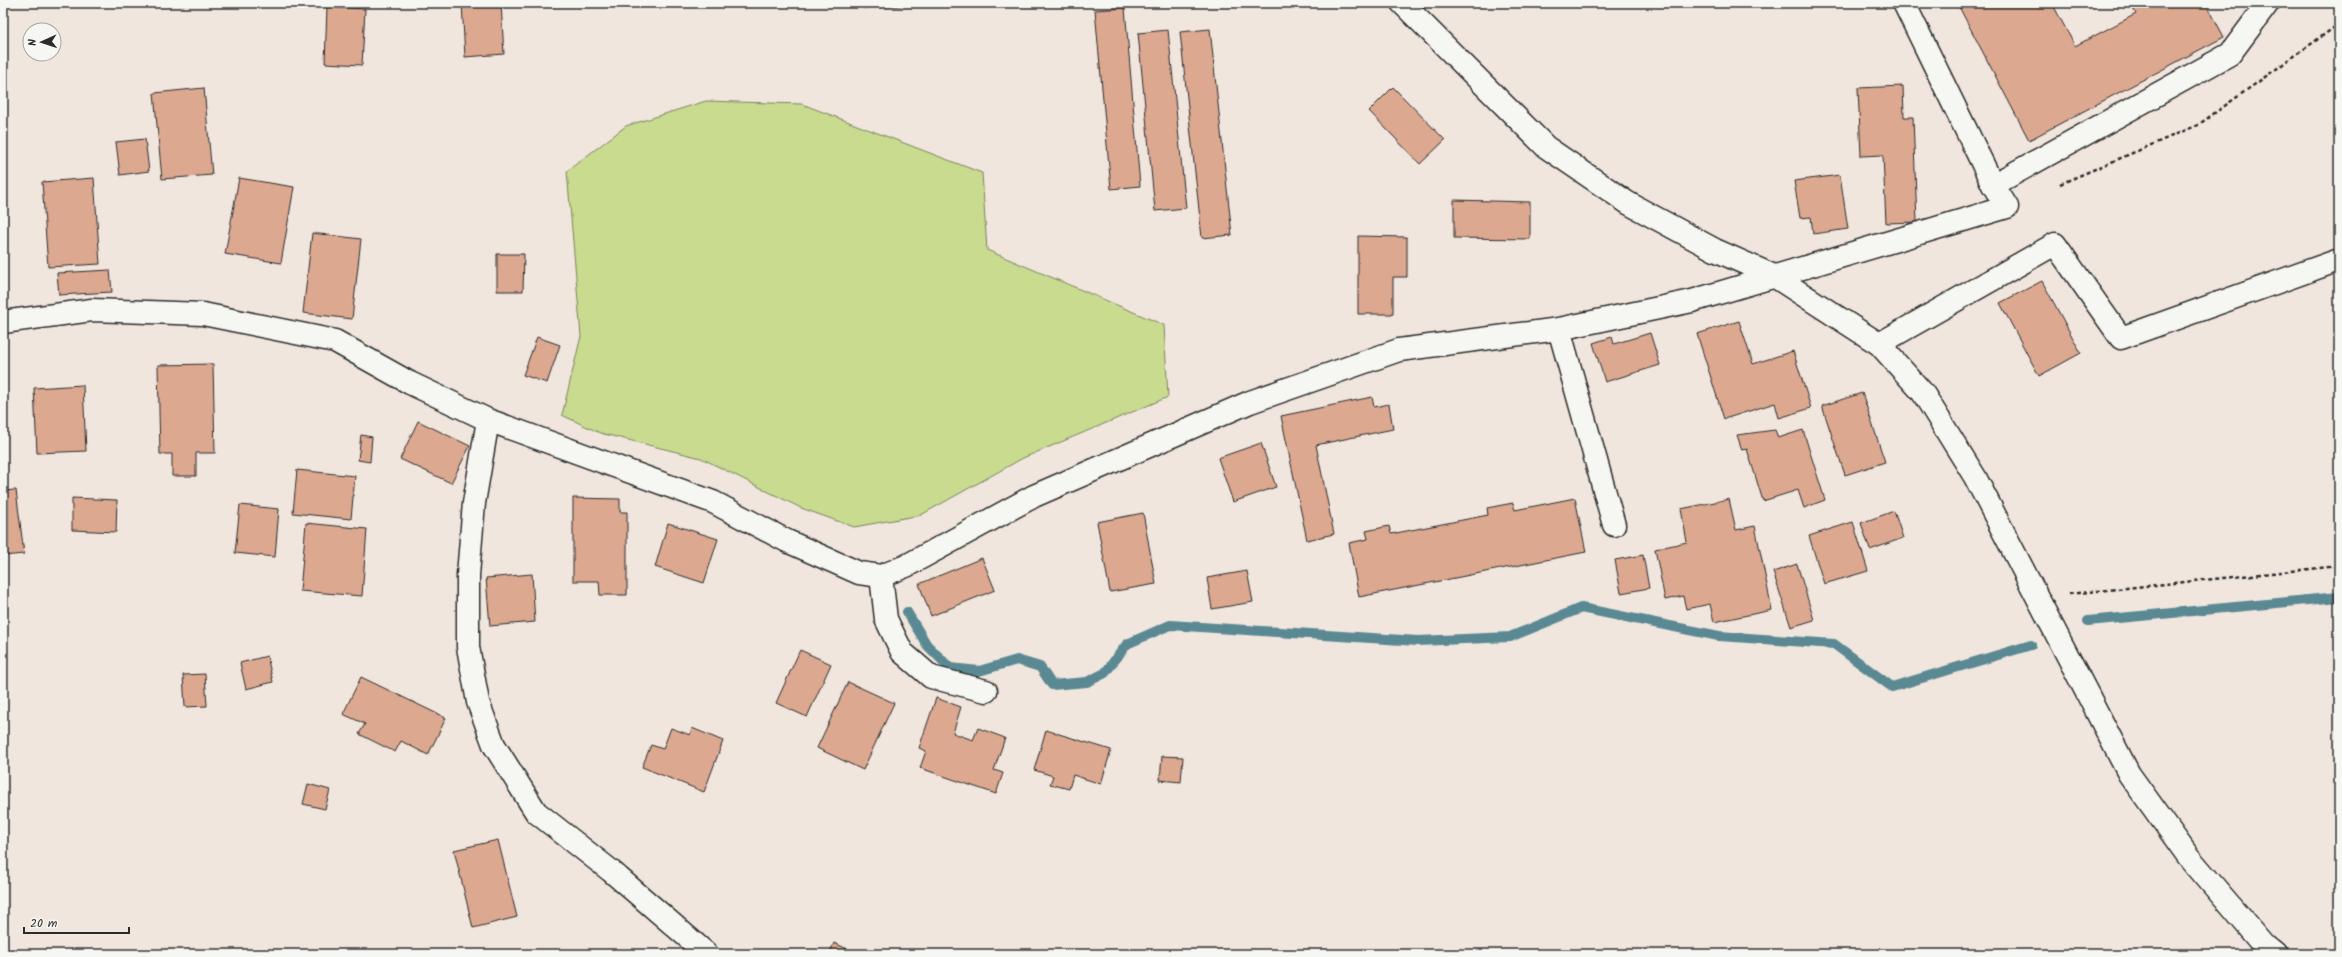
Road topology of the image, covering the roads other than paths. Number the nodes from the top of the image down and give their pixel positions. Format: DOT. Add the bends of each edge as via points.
graph roads {
  1 [pos="1402,3"];
  2 [pos="1904,3"];
  3 [pos="2268,3"];
  4 [pos="1992,185"];
  5 [pos="2339,260"];
  6 [pos="1774,276"];
  7 [pos="3,322"];
  8 [pos="1559,329"];
  9 [pos="1879,344"];
  10 [pos="488,420"];
  11 [pos="1614,525"];
  12 [pos="881,576"];
  13 [pos="986,691"];
  14 [pos="707,954"];
  15 [pos="2275,954"];
  1 -- 6 [label="street" via="1546,147 1628,204 1715,250"];
  2 -- 4 [label="street"];
  3 -- 4 [label="street" via="2230,54"];
  4 -- 6 [label="street" via="2007,207"];
  5 -- 9 [label="street" via="2120,338 2055,244"];
  6 -- 8 [label="street" via="1692,301"];
  6 -- 9 [label="street"];
  7 -- 10 [label="street" via="92,310 203,314 269,326 335,341 410,383"];
  8 -- 11 [label="street"];
  8 -- 12 [label="street" via="1399,350 1250,402 1034,496 906,566"];
  9 -- 15 [label="street" via="1922,394 1975,477 2129,774 2188,856 2233,910"];
  10 -- 12 [label="street" via="713,502 787,541 859,573"];
  10 -- 14 [label="street" via="474,504 468,575 468,647 478,702 494,745 536,812 611,871"];
  12 -- 13 [label="street" via="886,619 902,652 931,677"];
}
